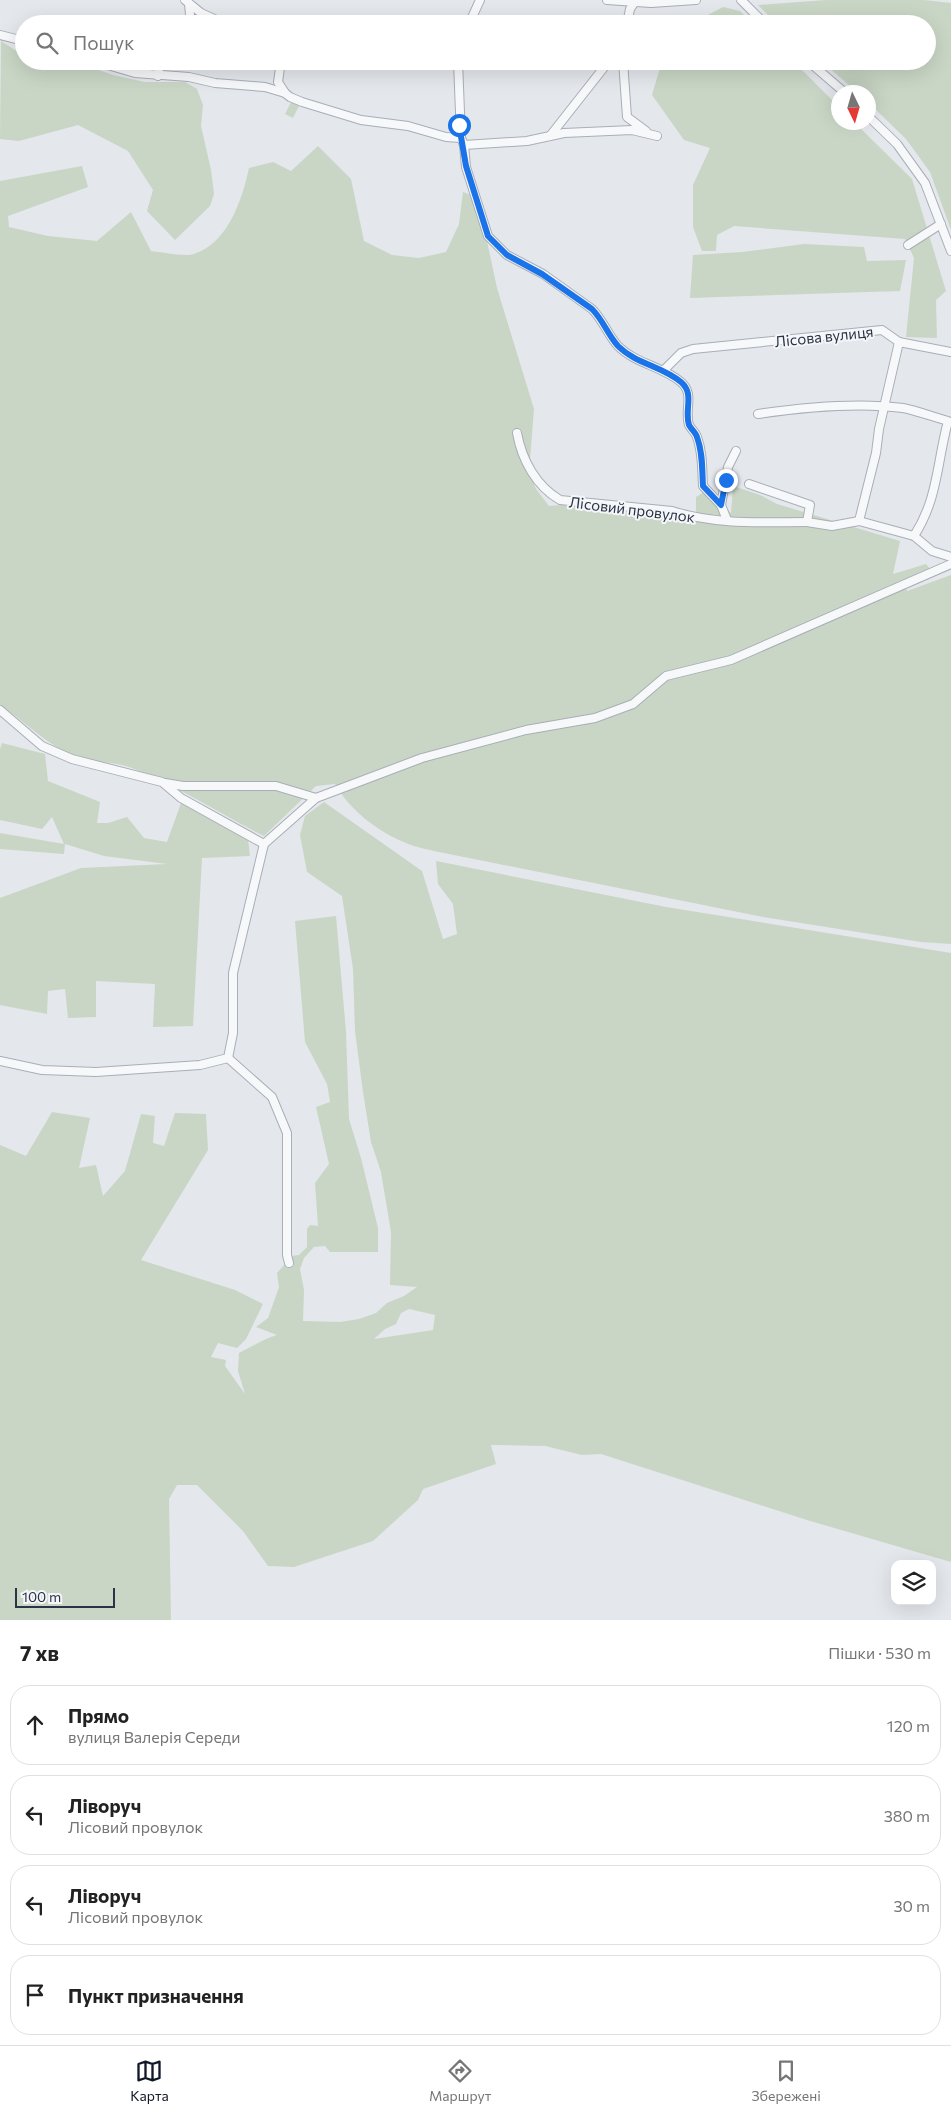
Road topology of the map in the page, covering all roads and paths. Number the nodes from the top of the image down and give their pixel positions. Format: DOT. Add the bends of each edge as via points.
graph roads {
  1 [pos="480,0"];
  2 [pos="607,0"];
  3 [pos="696,0"];
  4 [pos="741,0"];
  5 [pos="187,2"];
  6 [pos="634,3"];
  7 [pos="190,15"];
  8 [pos="206,15"];
  9 [pos="473,15"];
  10 [pos="629,15"];
  11 [pos="756,15"];
  12 [pos="0,35"];
  13 [pos="15,39"];
  14 [pos="125,70"];
  15 [pos="159,70"];
  16 [pos="280,70"];
  17 [pos="458,70"];
  18 [pos="602,70"];
  19 [pos="624,70"];
  20 [pos="818,70"];
  21 [pos="158,76"];
  22 [pos="836,85"];
  23 [pos="285,92"];
  24 [pos="876,124"];
  25 [pos="647,132"];
  26 [pos="657,136"];
  27 [pos="549,137"];
  28 [pos="462,142"];
  29 [pos="940,224"];
  30 [pos="908,245"];
  31 [pos="951,251"];
  32 [pos="900,342"];
  33 [pos="951,352"];
  34 [pos="663,371"];
  35 [pos="884,407"];
  36 [pos="758,414"];
  37 [pos="517,433"];
  38 [pos="736,451"];
  39 [pos="750,484"];
  40 [pos="721,505"];
  41 [pos="727,520"];
  42 [pos="859,521"];
  43 [pos="807,522"];
  44 [pos="914,536"];
  45 [pos="951,557"];
  46 [pos="951,564"];
  47 [pos="0,710"];
  48 [pos="162,782"];
  49 [pos="316,798"];
  50 [pos="264,844"];
  51 [pos="228,1058"];
  52 [pos="0,1060"];
  53 [pos="289,1263"];
  1 -- 9 [label="street"];
  2 -- 6 [label="street"];
  3 -- 6 [label="street"];
  4 -- 11 [label="street"];
  5 -- 7 [label="street"];
  5 -- 8 [label="street"];
  6 -- 10 [label="street"];
  12 -- 13 [label="street"];
  14 -- 21 [label="street"];
  15 -- 21 [label="street"];
  16 -- 23 [label="street" via="278,82"];
  17 -- 28 [label="street"];
  18 -- 27 [label="street"];
  19 -- 25 [label="street" via="627,117"];
  20 -- 22 [label="street"];
  21 -- 23 [label="street" via="189,77"];
  23 -- 28 [label="street" via="290,98 361,120 408,126"];
  24 -- 29 [label="street" via="897,144 925,183"];
  25 -- 26 [label="street"];
  25 -- 27 [label="street" via="564,133"];
  27 -- 28 [label="street"];
  28 -- 34 [label="street, Лісовий провулок" via="466,166 488,236 507,255 542,274 592,309 619,346 638,361"];
  29 -- 30 [label="street"];
  29 -- 31 [label="street"];
  32 -- 33 [label="street, Лісова вулиця"];
  32 -- 34 [label="street, Лісова вулиця" via="882,330 693,349 681,353"];
  32 -- 35 [label="street"];
  34 -- 40 [label="street, Лісовий провулок" via="681,382 688,392 689,424 697,435 701,451 703,486"];
  35 -- 36 [label="street" via="830,407"];
  35 -- 42 [label="street"];
  35 -- 44 [label="street" via="905,409 948,421 940,450 936,486 923,523"];
  37 -- 41 [label="street, Лісовий провулок" via="520,452 531,471 548,493 560,500"];
  38 -- 40 [label="street" via="728,467"];
  39 -- 43 [label="street" via="810,504"];
  40 -- 41 [label="street"];
  41 -- 43 [label="street, Лісовий провулок"];
  42 -- 43 [label="street" via="832,526"];
  42 -- 44 [label="street"];
  44 -- 45 [label="street" via="932,551"];
  46 -- 49 [label="street" via="731,660 666,676 633,704 595,718 526,730 422,758"];
  47 -- 48 [label="street" via="42,746 72,759"];
  48 -- 49 [label="street" via="183,786 276,786"];
  48 -- 50 [label="street" via="181,798"];
  49 -- 50 [label="street"];
  50 -- 51 [label="street" via="233,973 233,1033"];
  51 -- 52 [label="street" via="200,1065 96,1072 42,1070"];
  51 -- 53 [label="street" via="272,1097 288,1133"];
}
